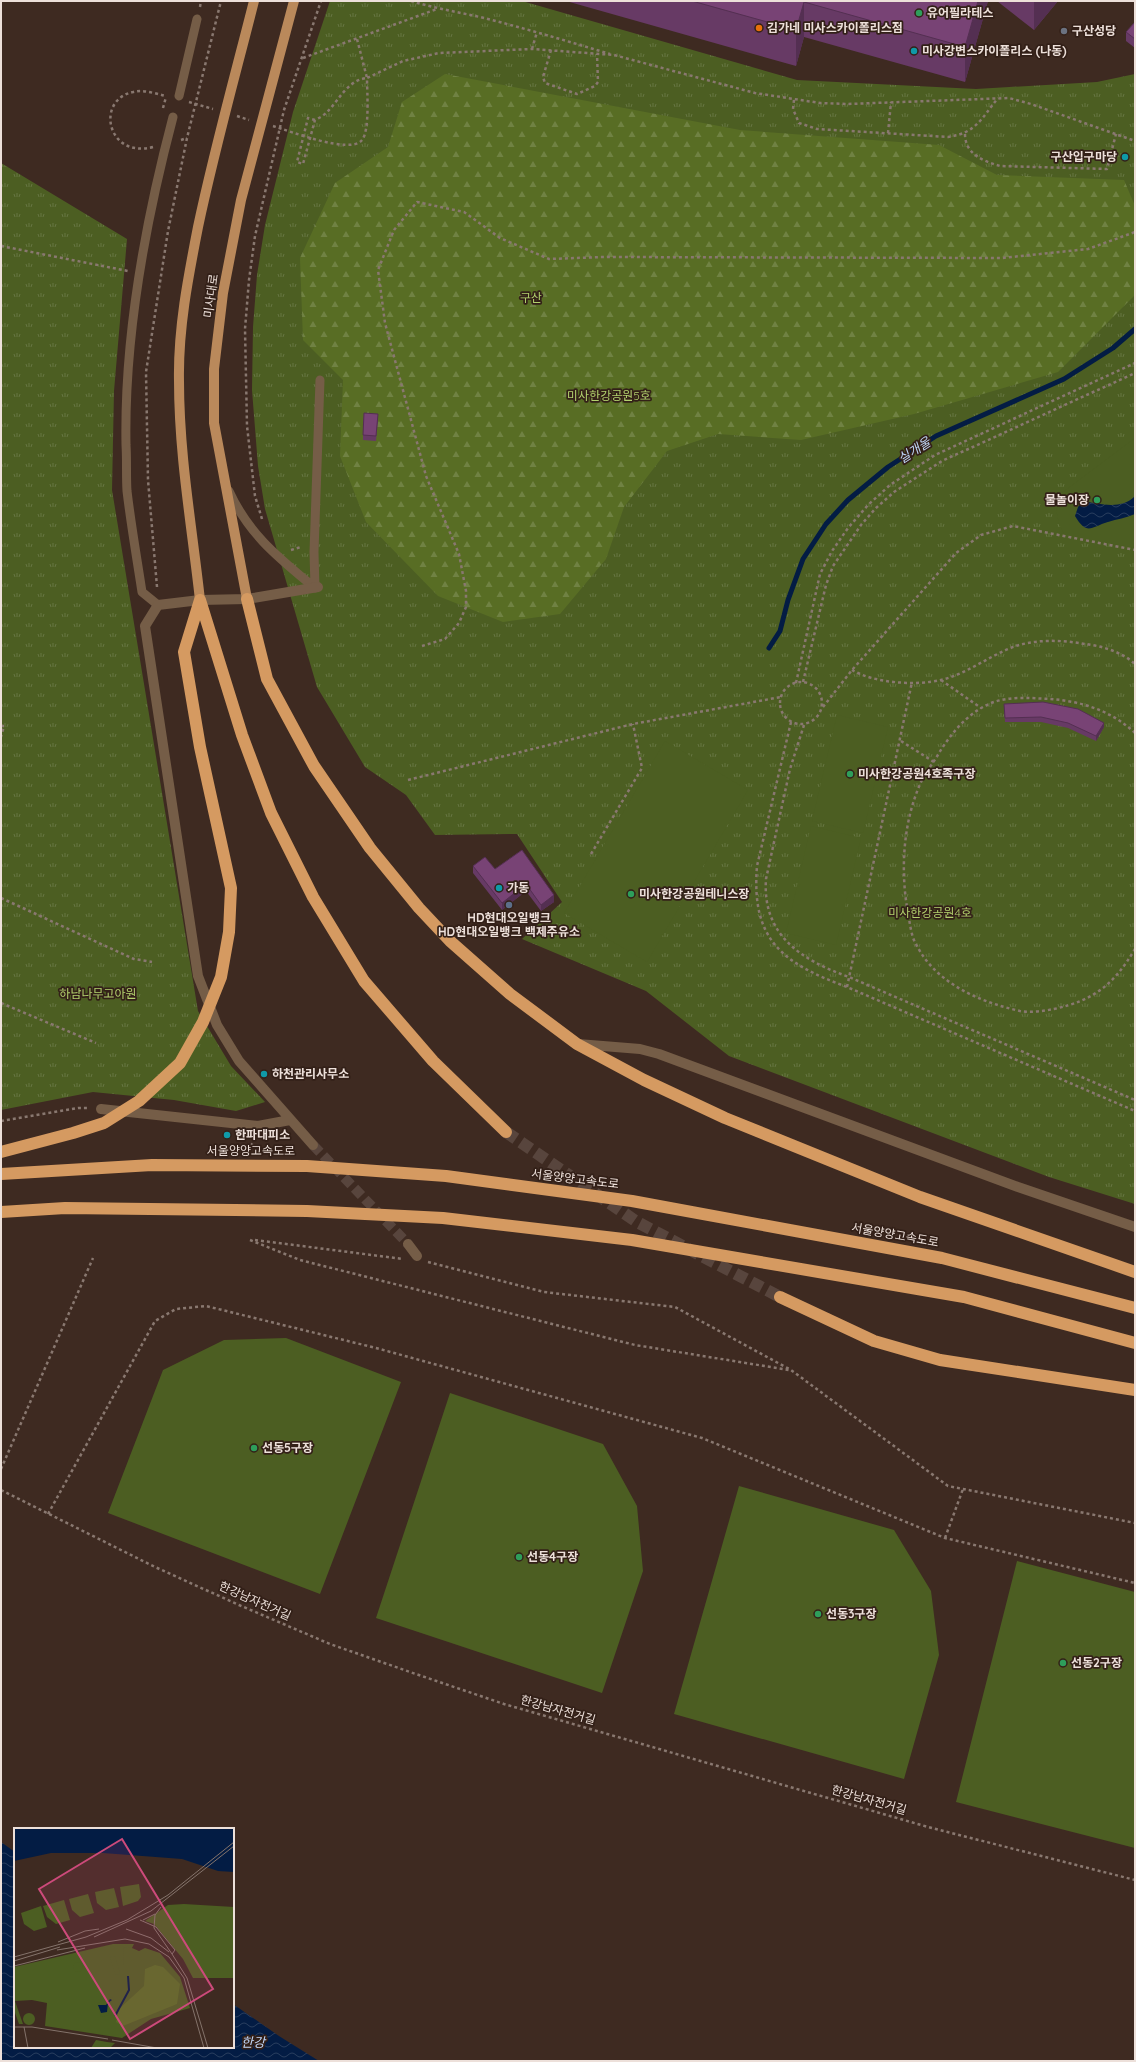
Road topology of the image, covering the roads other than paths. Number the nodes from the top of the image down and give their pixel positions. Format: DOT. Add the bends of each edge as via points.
graph roads {
  1 [pos="254,1"];
  2 [pos="294,1"];
  3 [pos="197,19"];
  4 [pos="179,96"];
  5 [pos="173,117"];
  6 [pos="320,380"];
  7 [pos="226,484"];
  8 [pos="316,587"];
  9 [pos="247,599"];
  10 [pos="200,600"];
  11 [pos="158,605"];
  12 [pos="577,1044"];
  13 [pos="101,1109"];
  14 [pos="290,1120"];
  15 [pos="506,1132"];
  16 [pos="313,1145"];
  17 [pos="1,1152"];
  18 [pos="1,1174"];
  19 [pos="1,1212"];
  20 [pos="1135,1227"];
  21 [pos="408,1244"];
  22 [pos="417,1256"];
  23 [pos="1135,1272"];
  24 [pos="780,1297"];
  25 [pos="1135,1308"];
  26 [pos="1135,1343"];
  27 [pos="1135,1390"];
  1 -- 10 [label="main road, 미사대로" via="208,181 181,323 178,380 180,439"];
  2 -- 7 [label="main road, 미사대로" via="240,200 223,293 214,369 214,423"];
  3 -- 4 [label="lane"];
  5 -- 11 [label="lane" via="159,172 140,273 129,355 126,420 127,490 142,592"];
  6 -- 8 [label="lane" via="314,552"];
  7 -- 8 [label="lane" via="242,517 262,542"];
  7 -- 9 [label="main road, 미사대로"];
  8 -- 9 [label="street"];
  9 -- 10 [label="street"];
  9 -- 12 [label="highway" via="266,679 314,766 370,848 450,941 510,994"];
  10 -- 11 [label="street"];
  10 -- 15 [label="highway" via="242,735 269,806 313,897 364,981 433,1061"];
  10 -- 17 [label="highway" via="184,652 200,747 231,888 221,977 204,1022 180,1063 139,1101 104,1123"];
  11 -- 14 [label="street" via="145,626 198,976 218,1025 239,1061"];
  12 -- 20 [label="street" via="640,1049 659,1054 1018,1188"];
  12 -- 23 [label="highway" via="644,1080 732,1120 920,1197"];
  13 -- 14 [label="street" via="258,1126"];
  14 -- 16 [label="street"];
  18 -- 25 [label="highway, 서울양양고속도로" via="152,1165 276,1165 446,1176 632,1201 942,1258"];
  19 -- 26 [label="highway" via="65,1208 307,1211 443,1218 632,1240 964,1298"];
  21 -- 22 [label="street"];
  24 -- 27 [label="highway" via="874,1342 940,1360"];
}
